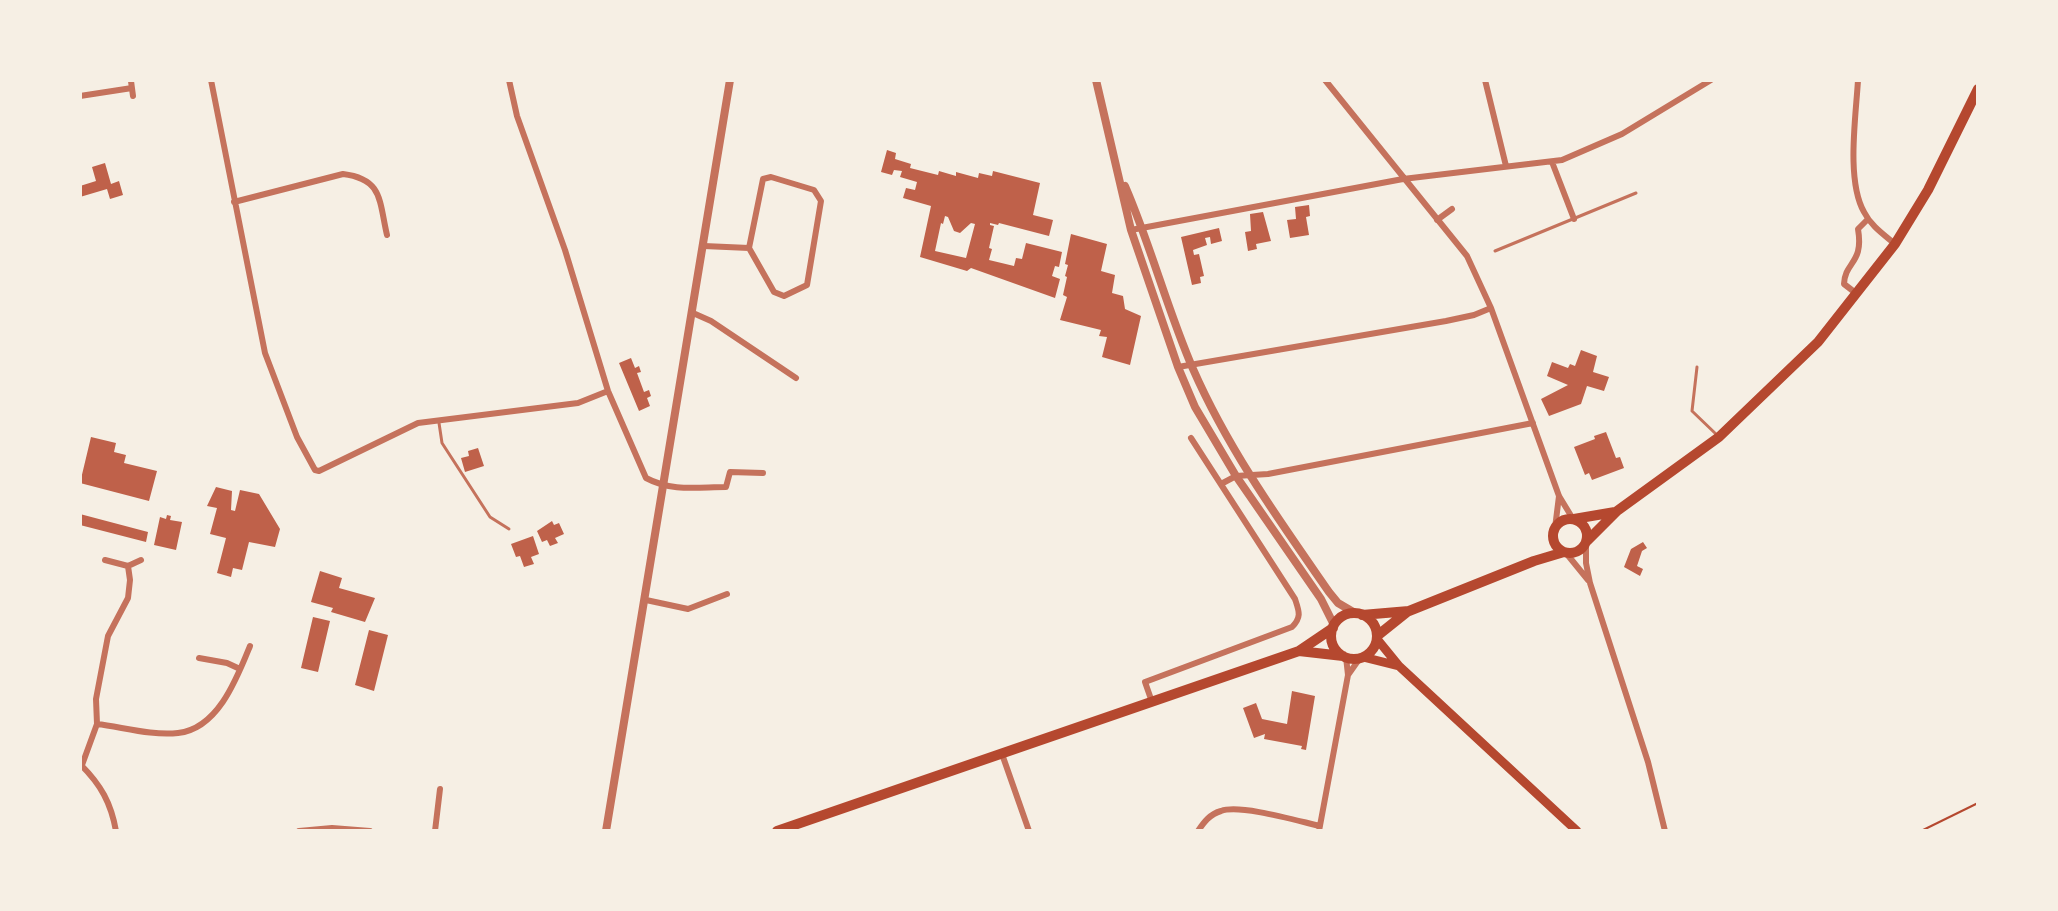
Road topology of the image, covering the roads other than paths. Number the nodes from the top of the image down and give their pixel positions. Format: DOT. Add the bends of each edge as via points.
graph roads {
  1 [pos="211,80"];
  2 [pos="509,80"];
  3 [pos="730,80"];
  4 [pos="1096,80"];
  5 [pos="1325,80"];
  6 [pos="1485,80"];
  7 [pos="1711,80"];
  8 [pos="1858,80"];
  9 [pos="132,88"];
  10 [pos="1978,89"];
  11 [pos="80,96"];
  12 [pos="1552,162"];
  13 [pos="1506,166"];
  14 [pos="1118,171"];
  15 [pos="1403,179"];
  16 [pos="1636,193"];
  17 [pos="234,202"];
  18 [pos="1452,209"];
  19 [pos="1574,219"];
  20 [pos="1868,219"];
  21 [pos="1437,220"];
  22 [pos="384,222"];
  23 [pos="373,224"];
  24 [pos="1143,227"];
  25 [pos="1131,230"];
  26 [pos="387,235"];
  27 [pos="1895,244"];
  28 [pos="704,246"];
  29 [pos="749,248"];
  30 [pos="1495,251"];
  31 [pos="1857,294"];
  32 [pos="1491,308"];
  33 [pos="693,313"];
  34 [pos="1191,365"];
  35 [pos="1178,367"];
  36 [pos="1697,367"];
  37 [pos="796,378"];
  38 [pos="608,391"];
  39 [pos="438,419"];
  40 [pos="1533,423"];
  41 [pos="1719,437"];
  42 [pos="1191,438"];
  43 [pos="763,473"];
  44 [pos="1250,475"];
  45 [pos="1236,476"];
  46 [pos="1221,484"];
  47 [pos="665,486"];
  48 [pos="1559,496"];
  49 [pos="1617,511"];
  50 [pos="1573,519"];
  51 [pos="509,529"];
  52 [pos="1554,533"];
  53 [pos="1587,542"];
  54 [pos="1565,552"];
  55 [pos="105,560"];
  56 [pos="141,560"];
  57 [pos="1534,561"];
  58 [pos="128,566"];
  59 [pos="1590,583"];
  60 [pos="727,594"];
  61 [pos="646,600"];
  62 [pos="1409,611"];
  63 [pos="1358,614"];
  64 [pos="1333,626"];
  65 [pos="1377,637"];
  66 [pos="250,646"];
  67 [pos="1299,651"];
  68 [pos="1344,657"];
  69 [pos="199,658"];
  70 [pos="1362,658"];
  71 [pos="1399,666"];
  72 [pos="240,669"];
  73 [pos="1348,675"];
  74 [pos="1152,702"];
  75 [pos="97,724"];
  76 [pos="1002,754"];
  77 [pos="81,765"];
  78 [pos="440,789"];
  79 [pos="1320,828"];
  80 [pos="116,831"];
  81 [pos="299,831"];
  82 [pos="370,831"];
  83 [pos="435,831"];
  84 [pos="608,831"];
  85 [pos="777,831"];
  86 [pos="1029,831"];
  87 [pos="1198,831"];
  88 [pos="1577,831"];
  89 [pos="1665,831"];
  1 -- 17 [label="street"];
  2 -- 38 [label="street"];
  3 -- 28 [label="street"];
  4 -- 14 [label="street"];
  5 -- 15 [label="street"];
  6 -- 13 [label="street"];
  7 -- 12 [label="street" via="1622,134"];
  8 -- 20 [label="street" via="1856,182"];
  9 -- 11 [label="street"];
  10 -- 27 [label="highway"];
  12 -- 13 [label="street"];
  12 -- 19 [label="street"];
  13 -- 15 [label="street"];
  14 -- 24 [label="street"];
  14 -- 25 [label="street"];
  15 -- 21 [label="street"];
  15 -- 24 [label="street"];
  16 -- 19 [label="lane"];
  17 -- 22 [label="street" via="343,174 361,176 377,191"];
  17 -- 39 [label="street" via="265,353 315,470"];
  18 -- 21 [label="street"];
  19 -- 30 [label="lane"];
  20 -- 27 [label="street"];
  20 -- 31 [label="street" via="1858,229 1858,257 1844,276 1844,284"];
  21 -- 32 [label="street" via="1467,256"];
  22 -- 23 [label="street"];
  22 -- 26 [label="street"];
  24 -- 25 [label="street"];
  24 -- 34 [label="street"];
  25 -- 35 [label="street"];
  27 -- 31 [label="highway"];
  28 -- 29 [label="street"];
  28 -- 33 [label="street"];
  29 -- 29 [label="street" via="763,179 814,190 821,201 807,285 784,296 774,292"];
  31 -- 41 [label="highway" via="1818,342"];
  32 -- 34 [label="street" via="1446,321"];
  32 -- 40 [label="street"];
  33 -- 37 [label="street"];
  33 -- 47 [label="street"];
  34 -- 35 [label="street"];
  34 -- 44 [label="street"];
  35 -- 45 [label="street"];
  36 -- 41 [label="lane" via="1692,411"];
  38 -- 39 [label="street" via="578,403"];
  38 -- 47 [label="street" via="646,478"];
  39 -- 51 [label="lane" via="442,443 463,477 490,517"];
  40 -- 44 [label="street"];
  40 -- 48 [label="street"];
  41 -- 49 [label="highway"];
  42 -- 46 [label="street"];
  43 -- 47 [label="street" via="730,472 726,487"];
  44 -- 45 [label="street"];
  44 -- 63 [label="street" via="1329,592"];
  45 -- 46 [label="street"];
  45 -- 64 [label="street" via="1321,599"];
  46 -- 74 [label="street" via="1295,599 1299,620 1145,682"];
  47 -- 61 [label="street"];
  48 -- 50 [label="street"];
  48 -- 52 [label="street"];
  49 -- 50 [label="highway"];
  49 -- 53 [label="highway"];
  50 -- 52 [label="highway" via="1563,520"];
  50 -- 53 [label="highway" via="1585,527"];
  52 -- 54 [label="highway"];
  52 -- 57 [label="highway"];
  53 -- 54 [label="highway" via="1580,550"];
  53 -- 59 [label="street"];
  54 -- 57 [label="highway"];
  54 -- 59 [label="street"];
  55 -- 58 [label="street"];
  56 -- 58 [label="street"];
  57 -- 62 [label="highway"];
  58 -- 75 [label="street" via="128,598 108,636 101,671"];
  59 -- 89 [label="street"];
  60 -- 61 [label="street" via="688,609"];
  61 -- 84 [label="street"];
  62 -- 63 [label="highway"];
  62 -- 65 [label="highway"];
  63 -- 64 [label="highway" via="1345,615"];
  63 -- 65 [label="highway" via="1374,624"];
  64 -- 67 [label="highway"];
  64 -- 68 [label="highway" via="1331,639"];
  65 -- 70 [label="highway"];
  65 -- 71 [label="main road"];
  66 -- 72 [label="street"];
  67 -- 68 [label="highway"];
  67 -- 74 [label="highway"];
  68 -- 70 [label="highway"];
  68 -- 73 [label="street"];
  69 -- 72 [label="street"];
  70 -- 71 [label="main road"];
  70 -- 73 [label="street"];
  71 -- 88 [label="main road"];
  72 -- 75 [label="street" via="214,712 186,731"];
  73 -- 79 [label="street"];
  74 -- 76 [label="highway"];
  75 -- 77 [label="street"];
  76 -- 85 [label="highway"];
  76 -- 86 [label="street"];
  77 -- 80 [label="street" via="100,784"];
  78 -- 83 [label="street"];
  79 -- 87 [label="street" via="1240,809 1222,810"];
  81 -- 82 [label="street"];
}
